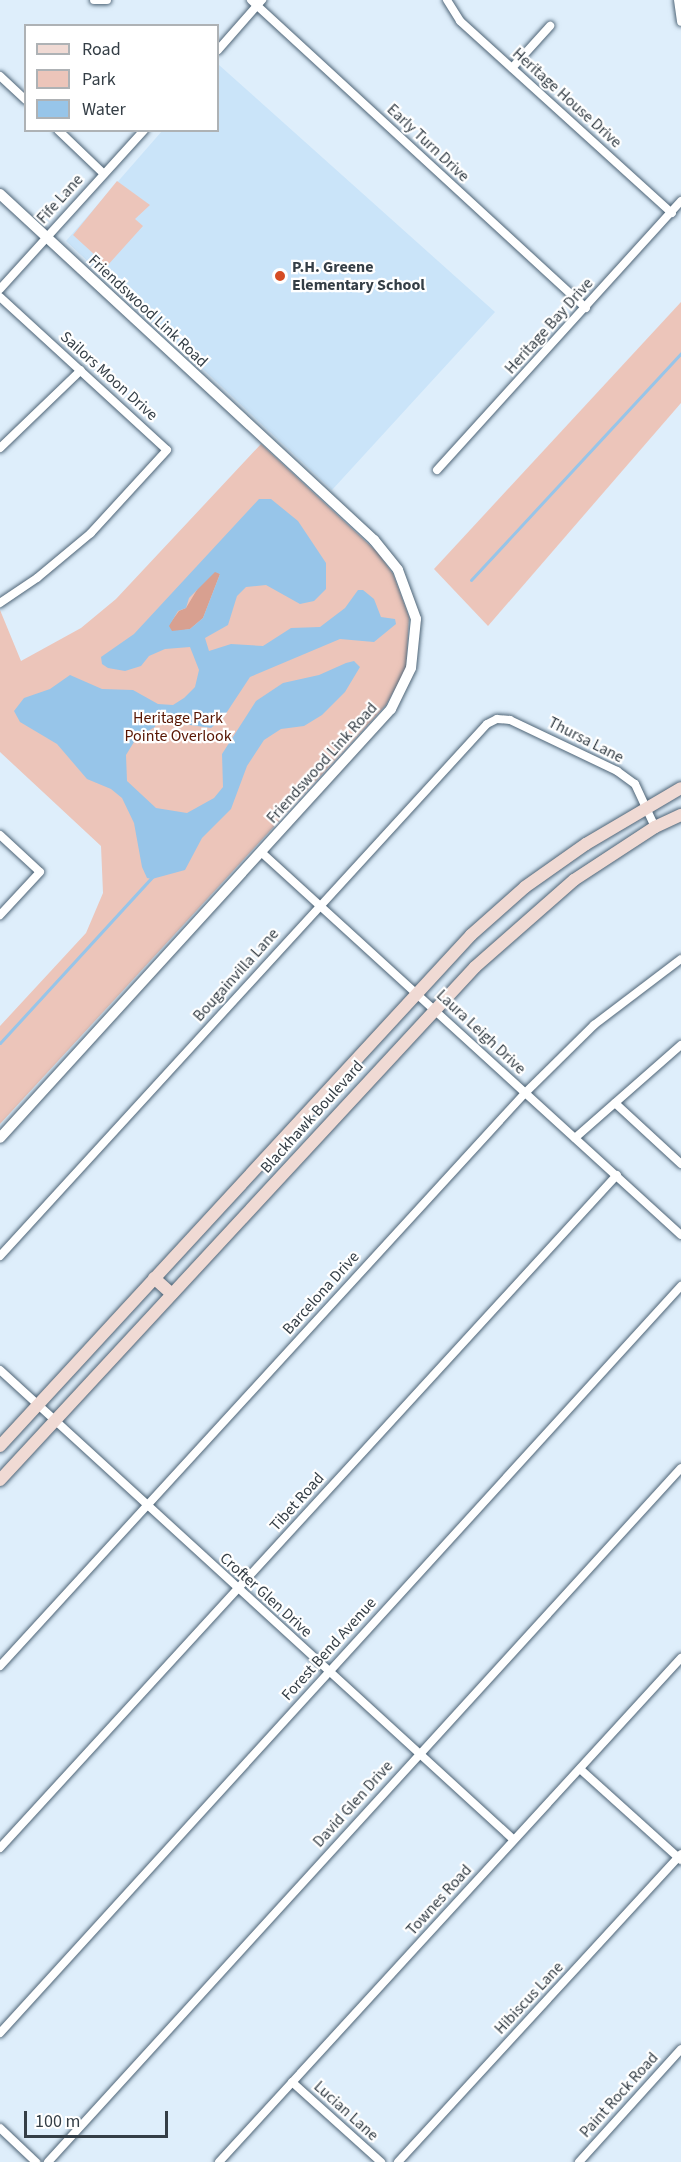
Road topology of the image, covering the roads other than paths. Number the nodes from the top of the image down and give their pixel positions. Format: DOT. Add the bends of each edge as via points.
graph roads {
  1 [pos="94,0"];
  2 [pos="106,0"];
  3 [pos="267,0"];
  4 [pos="447,0"];
  5 [pos="678,0"];
  6 [pos="256,2"];
  7 [pos="681,22"];
  8 [pos="550,26"];
  9 [pos="219,49"];
  10 [pos="512,68"];
  11 [pos="0,76"];
  12 [pos="24,98"];
  13 [pos="60,132"];
  14 [pos="142,132"];
  15 [pos="104,173"];
  16 [pos="0,194"];
  17 [pos="681,201"];
  18 [pos="672,213"];
  19 [pos="46,237"];
  20 [pos="0,289"];
  21 [pos="0,297"];
  22 [pos="586,308"];
  23 [pos="81,370"];
  24 [pos="0,448"];
  25 [pos="437,470"];
  26 [pos="0,603"];
  27 [pos="497,719"];
  28 [pos="681,788"];
  29 [pos="647,807"];
  30 [pos="681,815"];
  31 [pos="655,827"];
  32 [pos="0,835"];
  33 [pos="261,852"];
  34 [pos="321,904"];
  35 [pos="0,915"];
  36 [pos="681,959"];
  37 [pos="417,993"];
  38 [pos="434,1008"];
  39 [pos="681,1045"];
  40 [pos="525,1093"];
  41 [pos="615,1103"];
  42 [pos="0,1138"];
  43 [pos="575,1138"];
  44 [pos="681,1164"];
  45 [pos="617,1175"];
  46 [pos="243,1182"];
  47 [pos="260,1198"];
  48 [pos="681,1235"];
  49 [pos="0,1256"];
  50 [pos="154,1278"];
  51 [pos="681,1286"];
  52 [pos="172,1294"];
  53 [pos="0,1370"];
  54 [pos="38,1404"];
  55 [pos="55,1419"];
  56 [pos="0,1446"];
  57 [pos="681,1468"];
  58 [pos="0,1480"];
  59 [pos="146,1506"];
  60 [pos="237,1589"];
  61 [pos="681,1658"];
  62 [pos="0,1666"];
  63 [pos="329,1672"];
  64 [pos="420,1753"];
  65 [pos="580,1769"];
  66 [pos="514,1840"];
  67 [pos="0,1848"];
  68 [pos="680,1857"];
  69 [pos="0,2033"];
  70 [pos="681,2049"];
  71 [pos="292,2082"];
  72 [pos="0,2128"];
  73 [pos="36,2162"];
  74 [pos="48,2162"];
  75 [pos="219,2162"];
  76 [pos="381,2162"];
  77 [pos="398,2162"];
  78 [pos="579,2162"];
  1 -- 2 [label="street"];
  3 -- 6 [label="street"];
  4 -- 10 [label="street, Heritage House Drive" via="460,21"];
  5 -- 7 [label="street"];
  6 -- 9 [label="street"];
  6 -- 22 [label="street, Early Turn Drive"];
  8 -- 10 [label="street"];
  10 -- 18 [label="street, Heritage House Drive"];
  11 -- 12 [label="street"];
  13 -- 15 [label="street"];
  14 -- 15 [label="street, Fife Lane"];
  15 -- 19 [label="street, Fife Lane"];
  16 -- 19 [label="street, Friendswood Link Road"];
  17 -- 18 [label="street, Heritage Bay Drive"];
  18 -- 22 [label="street, Heritage Bay Drive"];
  19 -- 20 [label="street, Fife Lane"];
  19 -- 33 [label="street, Friendswood Link Road" via="374,540 398,570 410,597 416,619 416,644 411,668 391,709"];
  21 -- 23 [label="street, Sailors Moon Drive"];
  22 -- 25 [label="street, Heritage Bay Drive"];
  23 -- 24 [label="street"];
  23 -- 26 [label="street, Sailors Moon Drive" via="167,450 91,533"];
  27 -- 29 [label="street, Thursa Lane" via="519,723 617,771 634,784"];
  27 -- 34 [label="street, Bougainvilla Lane" via="487,724"];
  28 -- 29 [label="main road, Blackhawk Boulevard"];
  29 -- 31 [label="street, Thursa Lane"];
  29 -- 37 [label="main road, Blackhawk Boulevard" via="525,887 471,934"];
  30 -- 31 [label="main road, Blackhawk Boulevard"];
  31 -- 38 [label="main road, Blackhawk Boulevard" via="574,880 518,926"];
  32 -- 35 [label="street" via="40,872"];
  33 -- 34 [label="street, Laura Leigh Drive"];
  33 -- 42 [label="street, Friendswood Link Road"];
  34 -- 37 [label="street, Laura Leigh Drive"];
  34 -- 49 [label="street, Bougainvilla Lane"];
  36 -- 40 [label="street, Barcelona Drive" via="594,1025"];
  37 -- 38 [label="street, Laura Leigh Drive"];
  37 -- 46 [label="main road, Blackhawk Boulevard"];
  38 -- 40 [label="street, Laura Leigh Drive"];
  38 -- 47 [label="main road, Blackhawk Boulevard"];
  39 -- 41 [label="street"];
  40 -- 43 [label="street, Laura Leigh Drive"];
  40 -- 59 [label="street, Barcelona Drive"];
  41 -- 43 [label="street"];
  41 -- 44 [label="street"];
  43 -- 45 [label="street, Laura Leigh Drive"];
  45 -- 48 [label="street, Laura Leigh Drive"];
  45 -- 60 [label="street, Tibet Road"];
  46 -- 47 [label="main road"];
  46 -- 50 [label="main road, Blackhawk Boulevard"];
  47 -- 52 [label="main road, Blackhawk Boulevard"];
  50 -- 52 [label="main road"];
  50 -- 54 [label="main road, Blackhawk Boulevard"];
  51 -- 63 [label="street, Forest Bend Avenue"];
  52 -- 55 [label="main road, Blackhawk Boulevard"];
  53 -- 54 [label="street, Crofter Glen Drive"];
  54 -- 55 [label="street, Crofter Glen Drive"];
  54 -- 56 [label="main road, Blackhawk Boulevard"];
  55 -- 58 [label="main road, Blackhawk Boulevard"];
  55 -- 59 [label="street, Crofter Glen Drive"];
  57 -- 64 [label="street, David Glen Drive"];
  59 -- 60 [label="street, Crofter Glen Drive"];
  59 -- 62 [label="street, Barcelona Drive"];
  60 -- 63 [label="street, Crofter Glen Drive"];
  60 -- 67 [label="street, Tibet Road"];
  61 -- 65 [label="street, Townes Road"];
  63 -- 64 [label="street, Crofter Glen Drive"];
  63 -- 69 [label="street, Forest Bend Avenue"];
  64 -- 66 [label="street, Crofter Glen Drive"];
  64 -- 74 [label="street, David Glen Drive"];
  65 -- 66 [label="street, Townes Road"];
  65 -- 68 [label="street"];
  66 -- 71 [label="street, Townes Road"];
  68 -- 77 [label="street, Hibiscus Lane"];
  70 -- 78 [label="street, Paint Rock Road"];
  71 -- 75 [label="street, Townes Road"];
  71 -- 76 [label="street, Lucian Lane"];
  72 -- 73 [label="street"];
}
